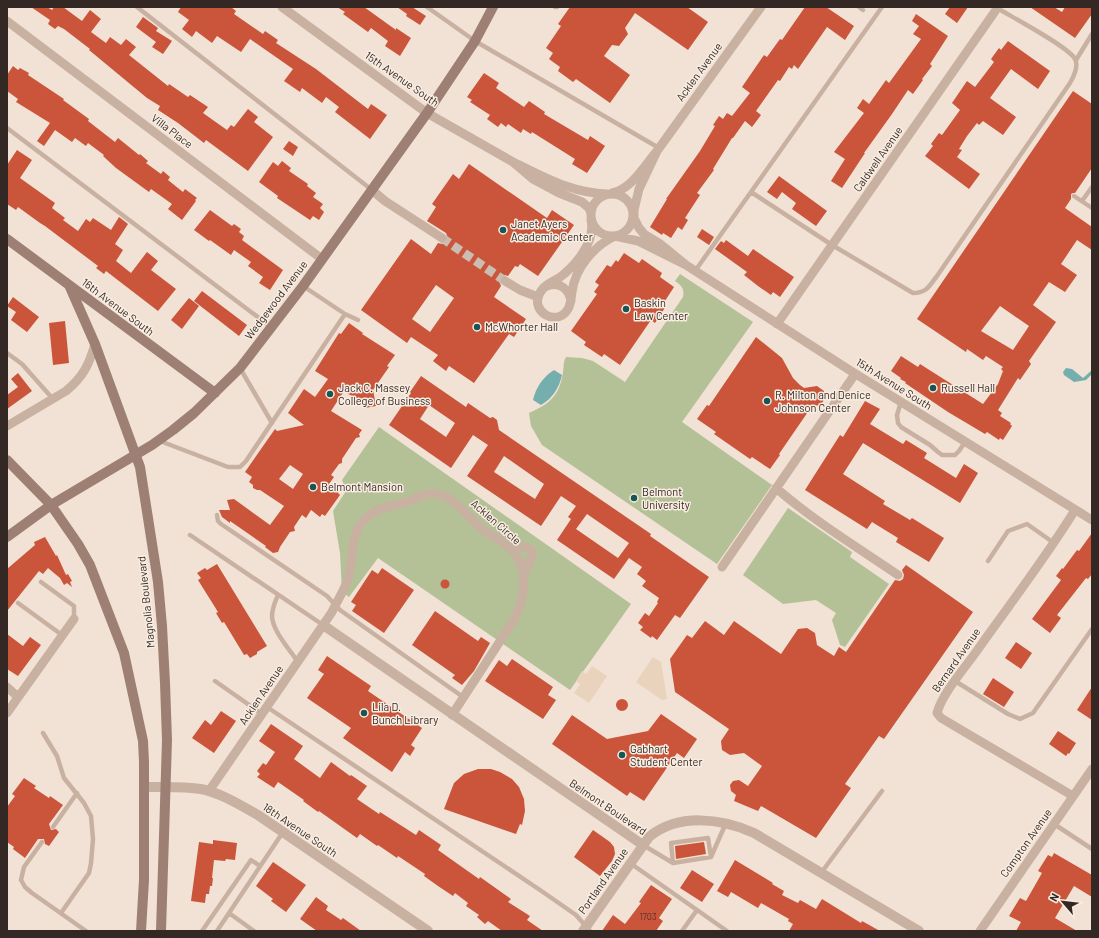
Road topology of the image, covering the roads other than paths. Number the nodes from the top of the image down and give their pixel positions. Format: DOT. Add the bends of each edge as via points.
graph roads {
  1 [pos="138,7"];
  2 [pos="282,7"];
  3 [pos="427,7"];
  4 [pos="494,7"];
  5 [pos="760,7"];
  6 [pos="882,7"];
  7 [pos="998,8"];
  8 [pos="7,21"];
  9 [pos="1092,34"];
  10 [pos="475,41"];
  11 [pos="1076,60"];
  12 [pos="427,113"];
  13 [pos="7,128"];
  14 [pos="658,150"];
  15 [pos="513,162"];
  16 [pos="1092,187"];
  17 [pos="372,190"];
  18 [pos="751,192"];
  19 [pos="609,194"];
  20 [pos="1074,196"];
  21 [pos="1082,201"];
  22 [pos="1092,208"];
  23 [pos="633,215"];
  24 [pos="591,216"];
  25 [pos="615,236"];
  26 [pos="442,238"];
  27 [pos="7,239"];
  28 [pos="832,245"];
  29 [pos="322,259"];
  30 [pos="686,265"];
  31 [pos="695,270"];
  32 [pos="505,281"];
  33 [pos="69,285"];
  34 [pos="303,286"];
  35 [pos="545,287"];
  36 [pos="538,297"];
  37 [pos="570,304"];
  38 [pos="345,314"];
  39 [pos="358,320"];
  40 [pos="777,324"];
  41 [pos="271,327"];
  42 [pos="95,344"];
  43 [pos="7,353"];
  44 [pos="240,368"];
  45 [pos="855,374"];
  46 [pos="215,394"];
  47 [pos="53,399"];
  48 [pos="901,402"];
  49 [pos="272,423"];
  50 [pos="7,426"];
  51 [pos="158,441"];
  52 [pos="965,442"];
  53 [pos="135,455"];
  54 [pos="7,460"];
  55 [pos="776,488"];
  56 [pos="51,505"];
  57 [pos="1075,510"];
  58 [pos="217,514"];
  59 [pos="1092,520"];
  60 [pos="190,535"];
  61 [pos="7,538"];
  62 [pos="1054,543"];
  63 [pos="508,546"];
  64 [pos="988,561"];
  65 [pos="722,567"];
  66 [pos="524,574"];
  67 [pos="898,575"];
  68 [pos="41,582"];
  69 [pos="278,595"];
  70 [pos="18,603"];
  71 [pos="334,608"];
  72 [pos="74,619"];
  73 [pos="323,625"];
  74 [pos="1092,629"];
  75 [pos="62,635"];
  76 [pos="298,662"];
  77 [pos="215,681"];
  78 [pos="955,681"];
  79 [pos="7,688"];
  80 [pos="18,697"];
  81 [pos="464,697"];
  82 [pos="265,711"];
  83 [pos="7,713"];
  84 [pos="452,715"];
  85 [pos="43,733"];
  86 [pos="1092,769"];
  87 [pos="145,787"];
  88 [pos="166,787"];
  89 [pos="209,791"];
  90 [pos="882,791"];
  91 [pos="77,793"];
  92 [pos="1073,796"];
  93 [pos="726,823"];
  94 [pos="1054,824"];
  95 [pos="53,827"];
  96 [pos="283,832"];
  97 [pos="42,842"];
  98 [pos="643,845"];
  99 [pos="1092,849"];
  100 [pos="711,857"];
  101 [pos="673,863"];
  102 [pos="630,864"];
  103 [pos="260,866"];
  104 [pos="821,873"];
  105 [pos="697,910"];
  106 [pos="61,913"];
  107 [pos="229,913"];
  108 [pos="586,929"];
  109 [pos="86,931"];
  110 [pos="141,931"];
  111 [pos="162,931"];
  112 [pos="202,931"];
  113 [pos="217,931"];
  114 [pos="254,931"];
  115 [pos="428,931"];
  116 [pos="682,931"];
  117 [pos="727,931"];
  118 [pos="918,931"];
  119 [pos="980,931"];
  1 -- 17 [label="lane"];
  2 -- 12 [label="street, 15th Avenue South"];
  3 -- 10 [label="lane"];
  4 -- 10 [label="main road, Wedgewood Avenue"];
  5 -- 14 [label="street, Acklen Avenue"];
  6 -- 18 [label="lane"];
  7 -- 11 [label="lane" via="1060,46"];
  7 -- 28 [label="street, Caldwell Avenue"];
  8 -- 29 [label="street, Villa Place"];
  9 -- 11 [label="lane"];
  10 -- 12 [label="main road, Wedgewood Avenue"];
  10 -- 14 [label="lane"];
  11 -- 28 [label="lane" via="1075,72 1070,82 925,291 913,293"];
  12 -- 15 [label="street, 15th Avenue South"];
  12 -- 17 [label="main road, Wedgewood Avenue"];
  13 -- 41 [label="lane"];
  14 -- 19 [label="street, Acklen Avenue" via="629,184 620,191"];
  14 -- 23 [label="street, Acklen Avenue" via="639,189"];
  15 -- 19 [label="street, 15th Avenue South" via="568,188"];
  15 -- 24 [label="street, 15th Avenue South" via="533,178 559,193 582,202 589,208"];
  16 -- 21 [label="lane"];
  17 -- 26 [label="street"];
  17 -- 29 [label="main road, Wedgewood Avenue"];
  18 -- 28 [label="lane"];
  18 -- 31 [label="lane"];
  19 -- 23 [label="street" via="620,195 628,200"];
  19 -- 24 [label="street" via="597,200 592,207"];
  20 -- 21 [label="lane"];
  21 -- 22 [label="lane"];
  23 -- 25 [label="street" via="632,223 627,230"];
  23 -- 30 [label="street, 15th Avenue South" via="642,231"];
  24 -- 25 [label="street" via="598,231"];
  24 -- 35 [label="street" via="592,231 583,252 569,270"];
  25 -- 30 [label="street, 15th Avenue South" via="638,240"];
  25 -- 37 [label="street" via="597,247 581,269"];
  27 -- 33 [label="main road, 16th Avenue South"];
  28 -- 40 [label="street, Caldwell Avenue"];
  29 -- 34 [label="main road, Wedgewood Avenue"];
  30 -- 31 [label="street, 15th Avenue South"];
  31 -- 40 [label="street, 15th Avenue South"];
  32 -- 36 [label="street"];
  33 -- 42 [label="main road, Magnolia Boulevard"];
  33 -- 46 [label="main road, 16th Avenue South"];
  34 -- 38 [label="lane"];
  34 -- 41 [label="main road, Wedgewood Avenue"];
  35 -- 36 [label="street"];
  35 -- 37 [label="street" via="555,284 564,288 569,294"];
  36 -- 37 [label="street" via="538,307 550,317 564,314"];
  38 -- 39 [label="lane"];
  38 -- 49 [label="lane"];
  40 -- 45 [label="street, 15th Avenue South"];
  41 -- 44 [label="main road, Wedgewood Avenue"];
  42 -- 47 [label="street" via="82,376"];
  42 -- 53 [label="main road, Magnolia Boulevard"];
  43 -- 47 [label="lane" via="22,364"];
  44 -- 46 [label="main road, Wedgewood Avenue"];
  44 -- 49 [label="lane"];
  45 -- 48 [label="street, 15th Avenue South"];
  45 -- 55 [label="street"];
  46 -- 51 [label="main road, Wedgewood Avenue" via="194,414"];
  47 -- 50 [label="street"];
  48 -- 52 [label="street, 15th Avenue South"];
  48 -- 52 [label="lane" via="897,415 898,423 942,455 955,455"];
  49 -- 51 [label="lane" via="240,467 228,467"];
  51 -- 53 [label="main road, Wedgewood Avenue"];
  52 -- 57 [label="street, 15th Avenue South"];
  53 -- 56 [label="main road, Wedgewood Avenue"];
  53 -- 88 [label="main road, Magnolia Boulevard" via="140,467 158,582 167,740"];
  54 -- 56 [label="main road"];
  55 -- 65 [label="street"];
  55 -- 67 [label="street" via="814,518"];
  56 -- 61 [label="main road, Wedgewood Avenue"];
  56 -- 87 [label="main road" via="90,565 124,653 143,741"];
  57 -- 59 [label="street, 15th Avenue South"];
  57 -- 62 [label="street, Bernard Avenue"];
  58 -- 71 [label="lane" via="221,524 327,596"];
  60 -- 69 [label="lane"];
  62 -- 64 [label="lane" via="1027,524 1008,531"];
  62 -- 78 [label="street, Bernard Avenue"];
  63 -- 66 [label="street, Acklen Circle"];
  63 -- 66 [label="street" via="530,548 532,551"];
  63 -- 71 [label="street, Acklen Circle" via="482,529 452,501 440,495 426,494 408,502 382,508 369,515 357,530 348,580"];
  66 -- 81 [label="street, Acklen Circle" via="522,600 516,618"];
  68 -- 72 [label="lane" via="74,606"];
  69 -- 73 [label="lane"];
  69 -- 76 [label="lane" via="273,608 274,626"];
  70 -- 75 [label="lane"];
  71 -- 73 [label="street, Acklen Avenue"];
  71 -- 81 [label="lane"];
  72 -- 75 [label="street"];
  73 -- 76 [label="street, Acklen Avenue"];
  73 -- 84 [label="street, Belmont Boulevard"];
  74 -- 78 [label="lane" via="1033,713 1026,717 1020,719 1008,714"];
  75 -- 80 [label="street"];
  76 -- 82 [label="street, Acklen Avenue"];
  77 -- 82 [label="lane"];
  78 -- 92 [label="street, Bernard Avenue" via="939,707 937,713 941,718"];
  79 -- 80 [label="street"];
  80 -- 83 [label="street"];
  81 -- 84 [label="street, Acklen Circle"];
  82 -- 89 [label="street, Acklen Avenue"];
  82 -- 108 [label="lane" via="540,890 576,915"];
  84 -- 98 [label="street, Belmont Boulevard"];
  85 -- 91 [label="lane" via="57,756 64,778"];
  86 -- 92 [label="street, Compton Avenue"];
  87 -- 88 [label="street, 18th Avenue South"];
  87 -- 110 [label="main road"];
  88 -- 89 [label="street, 18th Avenue South"];
  88 -- 111 [label="main road, Magnolia Boulevard"];
  89 -- 96 [label="street, 18th Avenue South" via="240,805"];
  90 -- 104 [label="lane"];
  91 -- 95 [label="lane"];
  91 -- 106 [label="lane" via="90,816 93,840 91,863 87,876"];
  92 -- 94 [label="street, Compton Avenue"];
  93 -- 98 [label="street, Belmont Boulevard" via="697,820 670,825 657,831"];
  93 -- 100 [label="lane"];
  93 -- 104 [label="street, Belmont Boulevard" via="754,833"];
  94 -- 99 [label="lane"];
  94 -- 119 [label="street, Compton Avenue"];
  96 -- 103 [label="lane"];
  96 -- 115 [label="street, 18th Avenue South"];
  97 -- 106 [label="lane" via="24,867 21,880 32,893"];
  98 -- 101 [label="lane"];
  98 -- 102 [label="street, Portland Avenue"];
  100 -- 101 [label="lane" via="685,859"];
  100 -- 101 [label="lane" via="708,838 671,843"];
  102 -- 105 [label="lane"];
  102 -- 108 [label="street, Portland Avenue"];
  103 -- 107 [label="lane"];
  103 -- 112 [label="lane" via="251,860"];
  104 -- 118 [label="street, Belmont Boulevard"];
  105 -- 116 [label="lane"];
  105 -- 117 [label="lane"];
  106 -- 109 [label="lane"];
  107 -- 113 [label="lane"];
  107 -- 114 [label="lane"];
}
